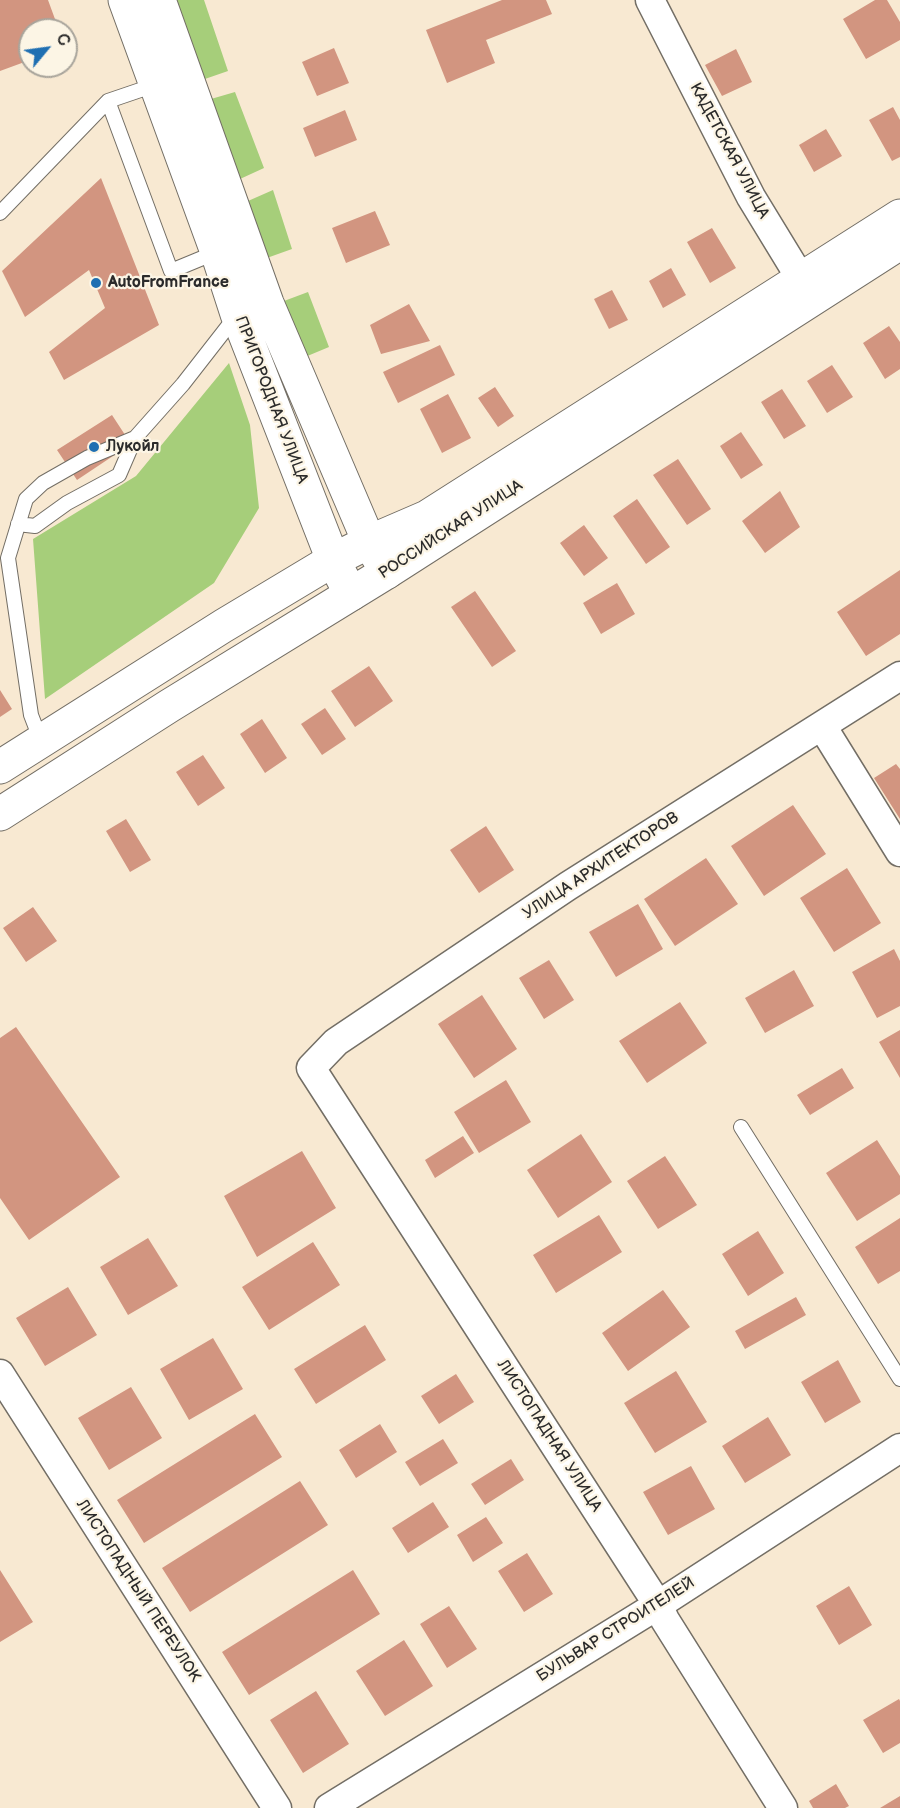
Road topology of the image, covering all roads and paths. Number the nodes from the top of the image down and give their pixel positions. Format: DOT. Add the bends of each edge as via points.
graph roads {
  1 [pos="125,0"];
  2 [pos="159,0"];
  3 [pos="650,0"];
  4 [pos="155,85"];
  5 [pos="108,101"];
  6 [pos="0,213"];
  7 [pos="900,216"];
  8 [pos="900,243"];
  9 [pos="217,252"];
  10 [pos="807,289"];
  11 [pos="237,314"];
  12 [pos="135,438"];
  13 [pos="18,524"];
  14 [pos="369,542"];
  15 [pos="333,560"];
  16 [pos="387,572"];
  17 [pos="351,594"];
  18 [pos="900,676"];
  19 [pos="822,726"];
  20 [pos="40,741"];
  21 [pos="0,767"];
  22 [pos="0,814"];
  23 [pos="900,852"];
  24 [pos="311,1068"];
  25 [pos="741,1127"];
  26 [pos="0,1374"];
  27 [pos="900,1379"];
  28 [pos="900,1448"];
  29 [pos="658,1605"];
  30 [pos="277,1808"];
  31 [pos="329,1808"];
  32 [pos="783,1808"];
  1 -- 4 [label="main road, ПРИГОРОДНАЯ УЛИЦА"];
  2 -- 14 [label="main road, ПРИГОРОДНАЯ УЛИЦА" via="267,303"];
  3 -- 10 [label="street, КАДЕТСКАЯ УЛИЦА" via="751,198"];
  4 -- 5 [label="lane"];
  4 -- 9 [label="main road, ПРИГОРОДНАЯ УЛИЦА"];
  5 -- 6 [label="lane"];
  5 -- 9 [label="lane" via="171,271"];
  7 -- 10 [label="main road, РОССИЙСКАЯ УЛИЦА"];
  8 -- 10 [label="main road, РОССИЙСКАЯ УЛИЦА"];
  9 -- 11 [label="main road, ПРИГОРОДНАЯ УЛИЦА"];
  10 -- 14 [label="main road, РОССИЙСКАЯ УЛИЦА" via="427,517"];
  10 -- 16 [label="main road, РОССИЙСКАЯ УЛИЦА"];
  11 -- 12 [label="lane"];
  11 -- 15 [label="main road, ПРИГОРОДНАЯ УЛИЦА"];
  12 -- 13 [label="lane" via="87,458 43,483 26,499"];
  12 -- 13 [label="lane" via="119,475 67,503 35,526"];
  13 -- 20 [label="lane" via="8,558 31,715"];
  14 -- 15 [label="main road, РОССИЙСКАЯ УЛИЦА"];
  14 -- 16 [label="main road, ПРИГОРОДНАЯ УЛИЦА"];
  15 -- 17 [label="main road, ПРИГОРОДНАЯ УЛИЦА"];
  15 -- 20 [label="main road, РОССИЙСКАЯ УЛИЦА"];
  16 -- 17 [label="main road, РОССИЙСКАЯ УЛИЦА"];
  17 -- 22 [label="main road, РОССИЙСКАЯ УЛИЦА"];
  18 -- 19 [label="street, УЛИЦА АРХИТЕКТОРОВ"];
  19 -- 23 [label="street"];
  19 -- 24 [label="street, УЛИЦА АРХИТЕКТОРОВ" via="568,886 336,1042"];
  20 -- 21 [label="main road, РОССИЙСКАЯ УЛИЦА"];
  24 -- 29 [label="street, ЛИСТОПАДНАЯ УЛИЦА"];
  25 -- 27 [label="lane"];
  26 -- 30 [label="street, ЛИСТОПАДНЫЙ ПЕРЕУЛОК"];
  28 -- 29 [label="street, БУЛЬВАР СТРОИТЕЛЕЙ"];
  29 -- 31 [label="street, БУЛЬВАР СТРОИТЕЛЕЙ"];
  29 -- 32 [label="street, ЛИСТОПАДНАЯ УЛИЦА"];
}
